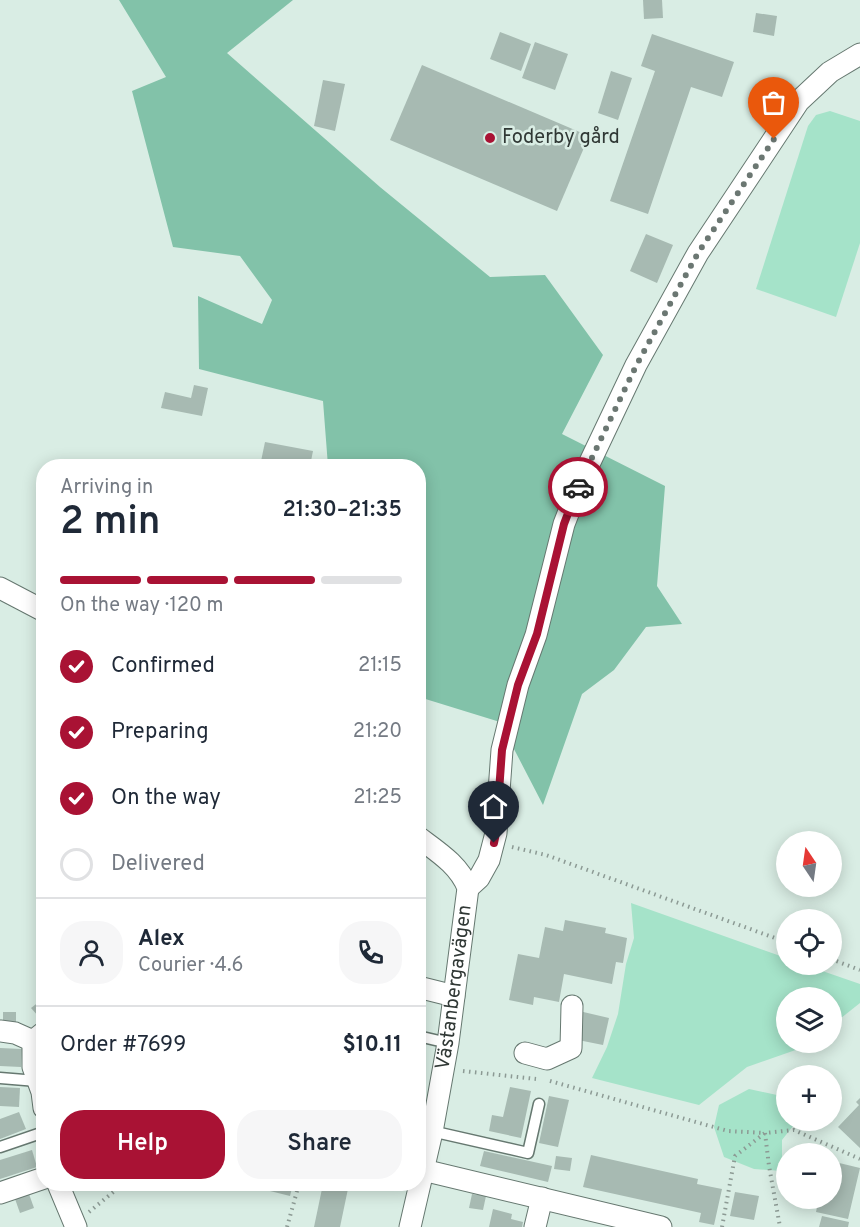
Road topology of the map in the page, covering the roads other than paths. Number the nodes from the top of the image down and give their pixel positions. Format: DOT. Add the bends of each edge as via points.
graph roads {
  1 [pos="860,54"];
  2 [pos="0,588"];
  3 [pos="36,607"];
  4 [pos="426,843"];
  5 [pos="468,888"];
  6 [pos="426,989"];
  7 [pos="454,996"];
  8 [pos="572,1006"];
  9 [pos="0,1031"];
  10 [pos="36,1037"];
  11 [pos="426,1038"];
  12 [pos="448,1043"];
  13 [pos="36,1049"];
  14 [pos="525,1053"];
  15 [pos="0,1078"];
  16 [pos="36,1078"];
  17 [pos="36,1081"];
  18 [pos="539,1104"];
  19 [pos="426,1127"];
  20 [pos="426,1130"];
  21 [pos="36,1135"];
  22 [pos="0,1147"];
  23 [pos="426,1171"];
  24 [pos="36,1181"];
  25 [pos="61,1191"];
  26 [pos="418,1191"];
  27 [pos="0,1193"];
  28 [pos="542,1198"];
  29 [pos="76,1226"];
  30 [pos="410,1227"];
  31 [pos="535,1227"];
  32 [pos="662,1227"];
  1 -- 5 [label="street" via="830,72 799,101 698,253 636,366 580,483 564,524 537,634 518,685 502,750 494,843 479,878"];
  2 -- 3 [label="street"];
  4 -- 5 [label="street, Västanbergavägen" via="463,875"];
  5 -- 7 [label="street, Västanbergavägen"];
  6 -- 7 [label="street"];
  7 -- 12 [label="street, Västanbergavägen"];
  8 -- 14 [label="street" via="571,1048 547,1059"];
  9 -- 10 [label="street"];
  11 -- 12 [label="lane"];
  12 -- 19 [label="street, Västanbergavägen"];
  13 -- 16 [label="street"];
  15 -- 17 [label="lane"];
  18 -- 20 [label="lane" via="528,1153"];
  21 -- 22 [label="lane"];
  23 -- 28 [label="street"];
  24 -- 27 [label="street"];
  25 -- 29 [label="street"];
  26 -- 30 [label="street, Västanbergavägen"];
  28 -- 31 [label="street"];
  28 -- 32 [label="street"];
}
